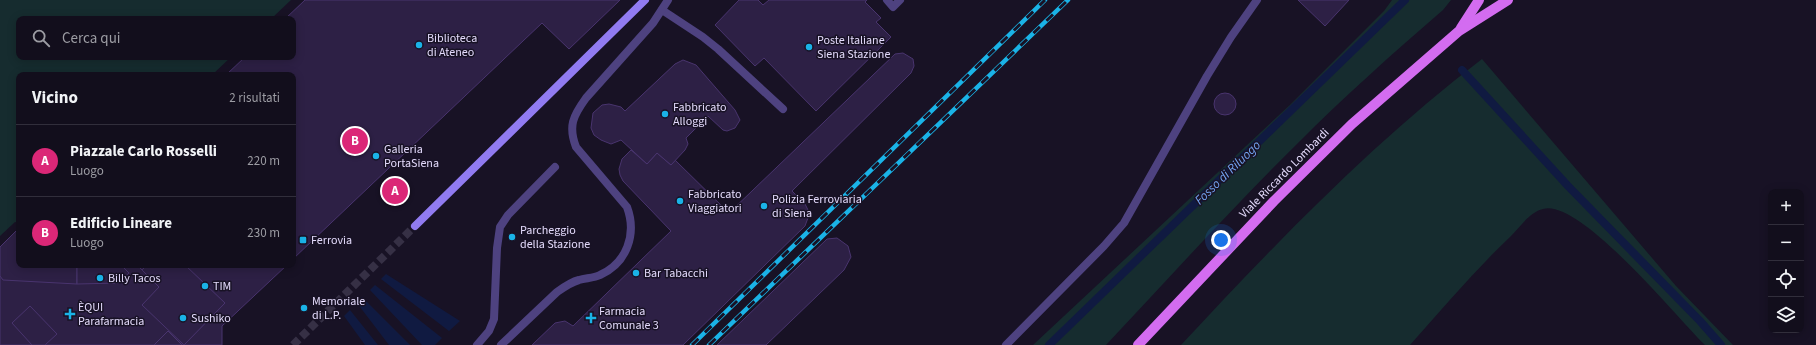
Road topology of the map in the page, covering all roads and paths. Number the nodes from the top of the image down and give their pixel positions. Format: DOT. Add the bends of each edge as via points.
graph roads {
  1 [pos="645,0"];
  2 [pos="668,0"];
  3 [pos="887,0"];
  4 [pos="900,0"];
  5 [pos="1257,0"];
  6 [pos="1479,0"];
  7 [pos="1508,0"];
  8 [pos="662,10"];
  9 [pos="1459,32"];
  10 [pos="783,109"];
  11 [pos="555,167"];
  12 [pos="415,226"];
  13 [pos="477,345"];
  14 [pos="501,345"];
  15 [pos="1006,345"];
  16 [pos="1138,345"];
  1 -- 12 [label="main road"];
  2 -- 8 [label="street"];
  3 -- 4 [label="street" via="893,7"];
  5 -- 15 [label="street" via="1203,82 1124,223"];
  6 -- 9 [label="main road, Viale Riccardo Lombardi"];
  7 -- 9 [label="main road, Viale Riccardo Lombardi"];
  8 -- 10 [label="street" via="718,49"];
  8 -- 14 [label="street" via="645,34 586,98 572,122 571,135 576,147 627,207 632,233 628,247 616,264 607,271 572,283 557,292"];
  9 -- 16 [label="main road, Viale Riccardo Lombardi" via="1388,92 1321,154"];
  11 -- 13 [label="street" via="508,215 500,227 494,319 489,331"];
}
